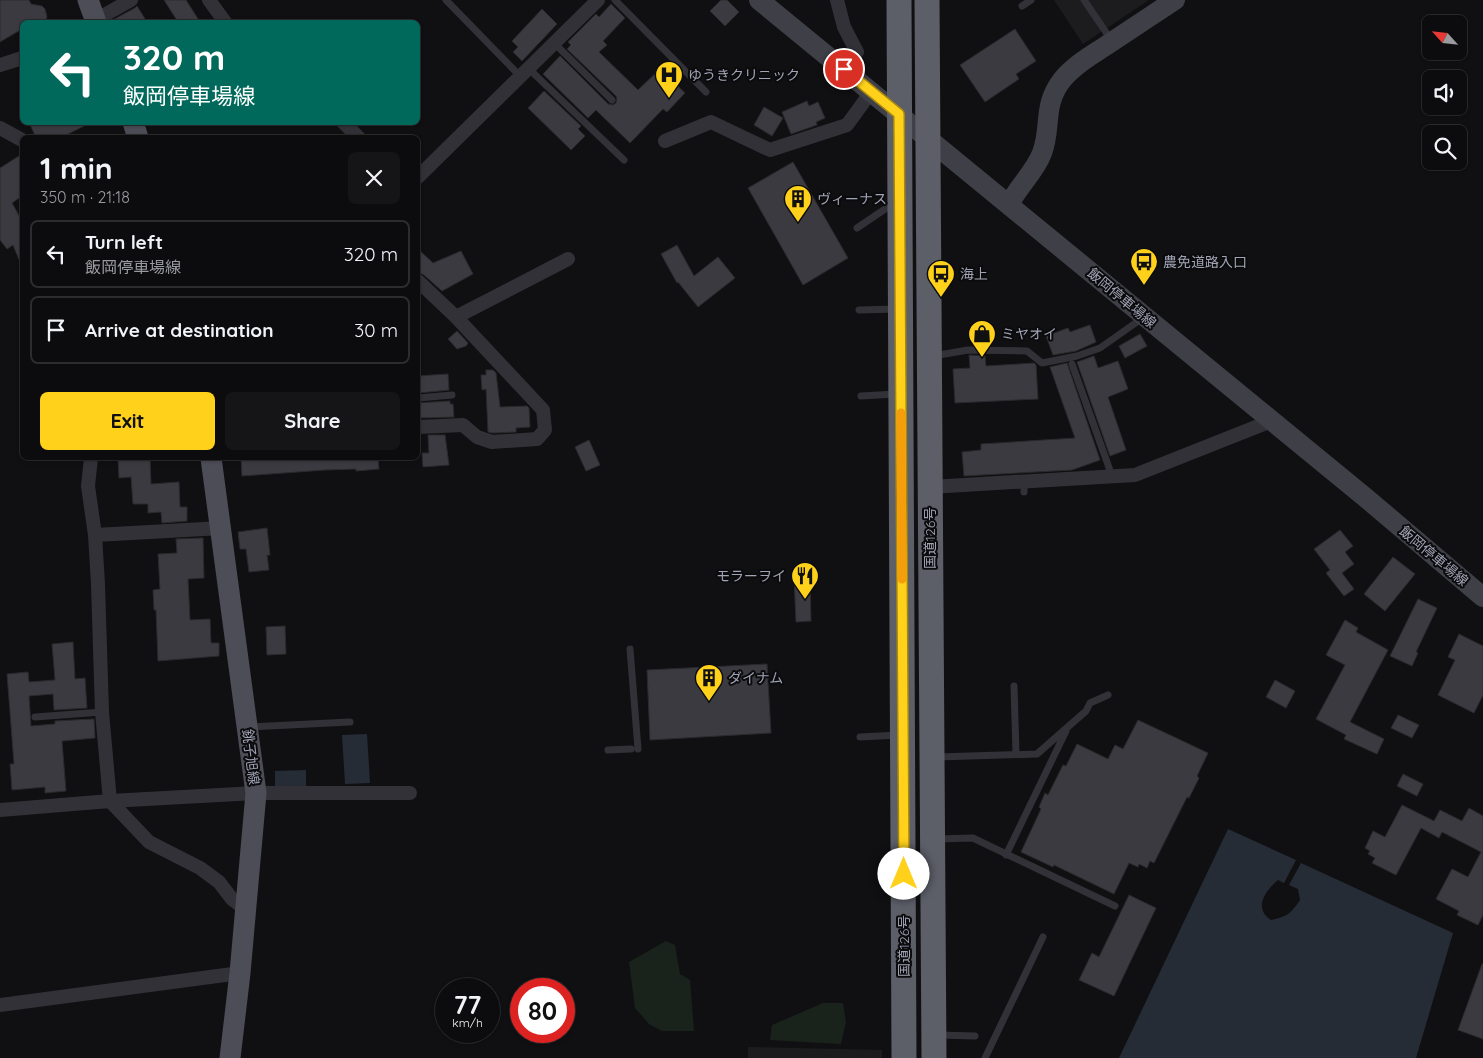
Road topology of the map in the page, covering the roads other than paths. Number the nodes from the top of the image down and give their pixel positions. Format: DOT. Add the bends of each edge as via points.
graph roads {
  1 [pos="88,0"];
  2 [pos="131,0"];
  3 [pos="209,0"];
  4 [pos="446,0"];
  5 [pos="598,0"];
  6 [pos="615,0"];
  7 [pos="759,0"];
  8 [pos="837,0"];
  9 [pos="899,0"];
  10 [pos="927,0"];
  11 [pos="1031,0"];
  12 [pos="1084,0"];
  13 [pos="1175,0"];
  14 [pos="1022,6"];
  15 [pos="94,20"];
  16 [pos="98,20"];
  17 [pos="224,20"];
  18 [pos="1112,42"];
  19 [pos="554,43"];
  20 [pos="20,59"];
  21 [pos="0,65"];
  22 [pos="844,69"];
  23 [pos="524,72"];
  24 [pos="706,92"];
  25 [pos="871,92"];
  26 [pos="612,100"];
  27 [pos="899,114"];
  28 [pos="347,125"];
  29 [pos="0,128"];
  30 [pos="356,135"];
  31 [pos="928,138"];
  32 [pos="20,139"];
  33 [pos="666,141"];
  34 [pos="624,160"];
  35 [pos="420,175"];
  36 [pos="900,199"];
  37 [pos="1009,205"];
  38 [pos="857,228"];
  39 [pos="568,259"];
  40 [pos="420,283"];
  41 [pos="900,309"];
  42 [pos="860,310"];
  43 [pos="456,317"];
  44 [pos="1145,317"];
  45 [pos="929,360"];
  46 [pos="1072,364"];
  47 [pos="901,393"];
  48 [pos="452,395"];
  49 [pos="861,396"];
  50 [pos="420,398"];
  51 [pos="1271,421"];
  52 [pos="420,427"];
  53 [pos="91,460"];
  54 [pos="211,460"];
  55 [pos="1112,476"];
  56 [pos="930,487"];
  57 [pos="222,528"];
  58 [pos="95,535"];
  59 [pos="1483,597"];
  60 [pos="630,648"];
  61 [pos="1014,686"];
  62 [pos="1108,695"];
  63 [pos="102,712"];
  64 [pos="35,717"];
  65 [pos="350,722"];
  66 [pos="1068,727"];
  67 [pos="247,728"];
  68 [pos="903,735"];
  69 [pos="860,737"];
  70 [pos="608,750"];
  71 [pos="1016,754"];
  72 [pos="932,757"];
  73 [pos="410,793"];
  74 [pos="256,794"];
  75 [pos="110,801"];
  76 [pos="0,810"];
  77 [pos="932,839"];
  78 [pos="1006,855"];
  79 [pos="1115,906"];
  80 [pos="246,910"];
  81 [pos="1043,937"];
  82 [pos="240,973"];
  83 [pos="0,1006"];
  84 [pos="975,1036"];
  85 [pos="934,1046"];
  86 [pos="230,1058"];
  87 [pos="904,1058"];
  88 [pos="985,1058"];
  1 -- 15 [label="main road"];
  2 -- 16 [label="street"];
  3 -- 17 [label="street"];
  4 -- 23 [label="lane"];
  5 -- 19 [label="street"];
  6 -- 24 [label="lane"];
  7 -- 22 [label="main road, 飯岡停車場線"];
  8 -- 22 [label="street" via="844,27 856,52"];
  9 -- 27 [label="highway, 国道126号"];
  10 -- 31 [label="highway, 国道126号"];
  11 -- 14 [label="lane"];
  12 -- 18 [label="lane"];
  13 -- 18 [label="main road"];
  18 -- 37 [label="main road" via="1062,80 1048,106 1043,151"];
  19 -- 23 [label="street"];
  19 -- 26 [label="lane"];
  20 -- 21 [label="street"];
  22 -- 25 [label="main road, 飯岡停車場線"];
  23 -- 34 [label="lane"];
  23 -- 35 [label="street"];
  25 -- 27 [label="main road, 飯岡停車場線"];
  25 -- 33 [label="street" via="847,125 770,150 711,122"];
  27 -- 31 [label="main road, 飯岡停車場線"];
  27 -- 36 [label="highway, 国道126号"];
  28 -- 30 [label="street"];
  29 -- 32 [label="street"];
  31 -- 37 [label="main road, 飯岡停車場線"];
  31 -- 45 [label="highway, 国道126号"];
  36 -- 38 [label="lane"];
  36 -- 41 [label="highway, 国道126号"];
  37 -- 44 [label="main road, 飯岡停車場線"];
  39 -- 43 [label="street"];
  40 -- 43 [label="street"];
  41 -- 42 [label="lane"];
  41 -- 47 [label="highway, 国道126号"];
  43 -- 52 [label="street" via="543,410 545,430 537,439 492,442 477,437 464,425"];
  44 -- 45 [label="lane" via="1100,348 1042,363 1027,351 968,350"];
  44 -- 51 [label="main road, 飯岡停車場線"];
  45 -- 56 [label="highway, 国道126号"];
  46 -- 55 [label="lane"];
  47 -- 49 [label="lane"];
  47 -- 68 [label="highway, 国道126号"];
  48 -- 50 [label="lane"];
  51 -- 55 [label="street" via="1134,475"];
  51 -- 59 [label="main road, 飯岡停車場線"];
  53 -- 58 [label="street" via="88,486"];
  54 -- 57 [label="main road, 銚子旭線"];
  55 -- 56 [label="street" via="1024,487"];
  56 -- 72 [label="highway, 国道126号"];
  57 -- 58 [label="street"];
  57 -- 67 [label="main road, 銚子旭線"];
  58 -- 63 [label="street"];
  60 -- 70 [label="lane" via="635,749"];
  61 -- 71 [label="lane"];
  62 -- 66 [label="lane" via="1090,703 1086,712"];
  63 -- 64 [label="lane"];
  63 -- 75 [label="street"];
  65 -- 67 [label="lane"];
  66 -- 71 [label="lane" via="1037,754"];
  66 -- 78 [label="lane"];
  67 -- 74 [label="main road, 銚子旭線"];
  68 -- 69 [label="lane"];
  68 -- 87 [label="highway, 国道126号"];
  71 -- 72 [label="lane"];
  72 -- 77 [label="highway, 国道126号"];
  73 -- 74 [label="street"];
  74 -- 75 [label="street"];
  74 -- 80 [label="main road, 銚子旭線"];
  75 -- 76 [label="street"];
  75 -- 80 [label="street" via="148,842 200,868 220,882 232,899"];
  77 -- 78 [label="lane" via="973,838"];
  77 -- 85 [label="highway, 国道126号"];
  78 -- 79 [label="lane"];
  80 -- 82 [label="main road, 銚子旭線"];
  81 -- 88 [label="lane"];
  82 -- 83 [label="street"];
  82 -- 86 [label="main road, 銚子旭線"];
  84 -- 85 [label="lane"];
}
